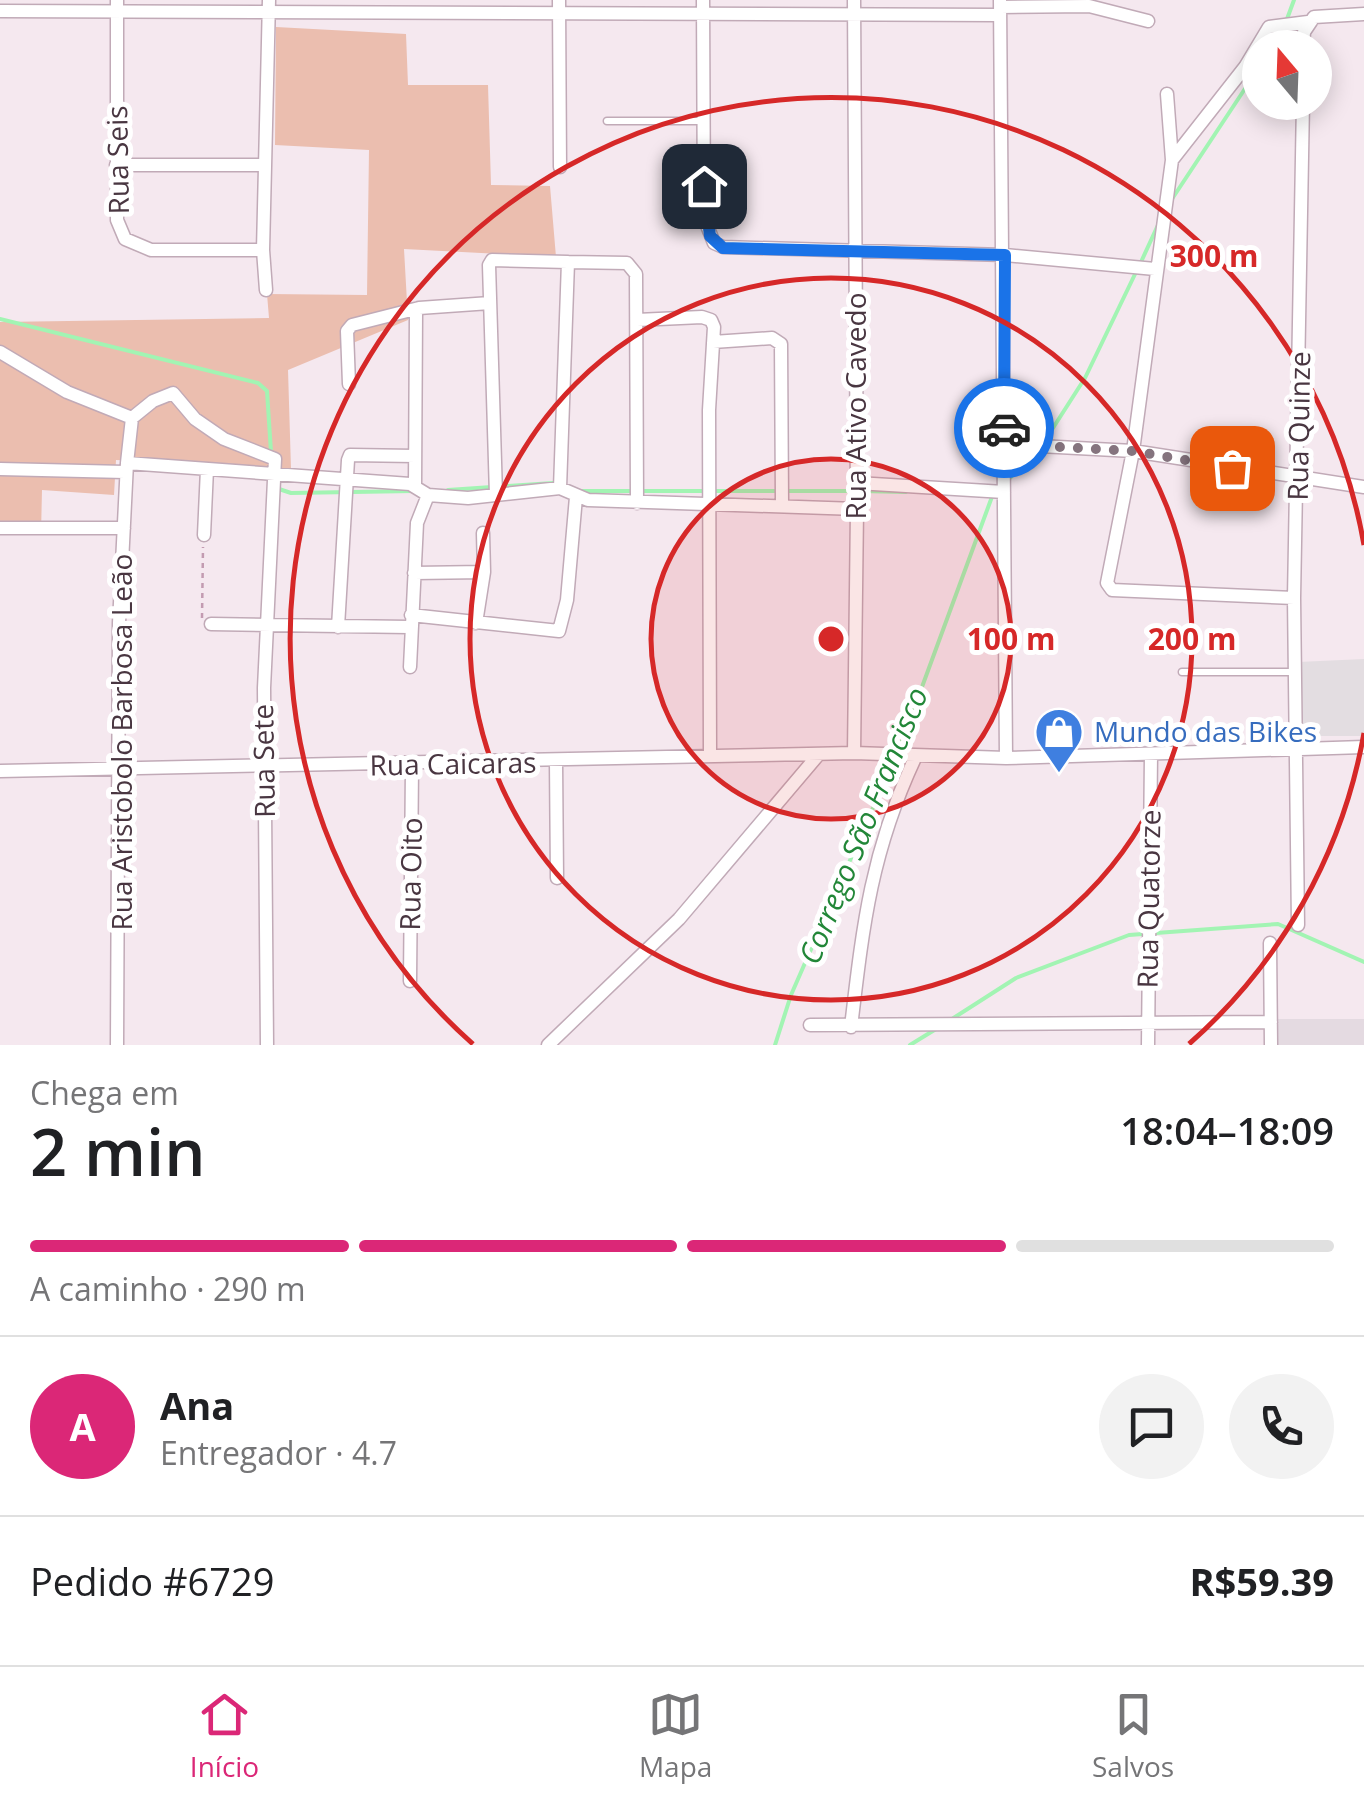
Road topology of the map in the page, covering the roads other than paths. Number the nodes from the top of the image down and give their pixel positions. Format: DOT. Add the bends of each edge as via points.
graph roads {
  1 [pos="560,0"];
  2 [pos="703,0"];
  3 [pos="854,0"];
  4 [pos="117,6"];
  5 [pos="269,6"];
  6 [pos="415,6"];
  7 [pos="1000,8"];
  8 [pos="0,11"];
  9 [pos="1364,14"];
  10 [pos="854,15"];
  11 [pos="560,16"];
  12 [pos="702,16"];
  13 [pos="1148,21"];
  14 [pos="1267,30"];
  15 [pos="1301,30"];
  16 [pos="1304,30"];
  17 [pos="1242,73"];
  18 [pos="1167,94"];
  19 [pos="607,120"];
  20 [pos="1303,120"];
  21 [pos="703,121"];
  22 [pos="1172,160"];
  23 [pos="116,165"];
  24 [pos="266,165"];
  25 [pos="560,167"];
  26 [pos="263,250"];
  27 [pos="856,250"];
  28 [pos="1005,255"];
  29 [pos="568,262"];
  30 [pos="1150,268"];
  31 [pos="266,290"];
  32 [pos="490,303"];
  33 [pos="419,308"];
  34 [pos="636,320"];
  35 [pos="714,342"];
  36 [pos="0,352"];
  37 [pos="349,384"];
  38 [pos="132,418"];
  39 [pos="1004,444"];
  40 [pos="1133,451"];
  41 [pos="415,456"];
  42 [pos="126,468"];
  43 [pos="0,469"];
  44 [pos="207,469"];
  45 [pos="271,476"];
  46 [pos="1299,479"];
  47 [pos="346,480"];
  48 [pos="857,483"];
  49 [pos="415,486"];
  50 [pos="1364,487"];
  51 [pos="560,488"];
  52 [pos="998,491"];
  53 [pos="428,495"];
  54 [pos="496,496"];
  55 [pos="576,497"];
  56 [pos="637,504"];
  57 [pos="782,504"];
  58 [pos="712,506"];
  59 [pos="857,509"];
  60 [pos="0,528"];
  61 [pos="124,528"];
  62 [pos="484,533"];
  63 [pos="204,534"];
  64 [pos="484,572"];
  65 [pos="414,574"];
  66 [pos="1294,598"];
  67 [pos="410,621"];
  68 [pos="476,622"];
  69 [pos="211,624"];
  70 [pos="267,625"];
  71 [pos="338,628"];
  72 [pos="410,666"];
  73 [pos="1182,672"];
  74 [pos="1294,672"];
  75 [pos="1297,748"];
  76 [pos="1364,748"];
  77 [pos="854,753"];
  78 [pos="819,754"];
  79 [pos="1151,754"];
  80 [pos="710,756"];
  81 [pos="911,757"];
  82 [pos="1006,758"];
  83 [pos="556,762"];
  84 [pos="265,766"];
  85 [pos="412,766"];
  86 [pos="122,768"];
  87 [pos="0,771"];
  88 [pos="557,878"];
  89 [pos="1298,925"];
  90 [pos="1270,943"];
  91 [pos="410,982"];
  92 [pos="1271,1022"];
  93 [pos="1148,1024"];
  94 [pos="810,1025"];
  95 [pos="851,1027"];
  96 [pos="1016,1027"];
  97 [pos="117,1045"];
  98 [pos="267,1045"];
  99 [pos="548,1045"];
  100 [pos="1017,1045"];
  101 [pos="1148,1045"];
  102 [pos="1271,1045"];
  1 -- 11 [label="street"];
  2 -- 12 [label="street"];
  3 -- 10 [label="street, Rua Ativo Cavedo"];
  4 -- 5 [label="street"];
  4 -- 8 [label="street"];
  4 -- 23 [label="street, Rua Seis"];
  5 -- 6 [label="street"];
  5 -- 24 [label="street"];
  6 -- 11 [label="street"];
  7 -- 10 [label="street"];
  7 -- 13 [label="street" via="1089,6"];
  7 -- 28 [label="street"];
  9 -- 16 [label="street" via="1325,14"];
  10 -- 12 [label="street"];
  10 -- 27 [label="street, Rua Ativo Cavedo"];
  11 -- 12 [label="street"];
  11 -- 25 [label="street"];
  12 -- 21 [label="street"];
  14 -- 15 [label="street" via="1281,22"];
  17 -- 22 [label="street"];
  18 -- 22 [label="street"];
  19 -- 21 [label="lane"];
  20 -- 46 [label="street, Rua Quinze"];
  21 -- 27 [label="street" via="704,218 723,248"];
  22 -- 30 [label="street"];
  23 -- 24 [label="street"];
  23 -- 26 [label="street, Rua Seis" via="118,220 130,244 151,250"];
  24 -- 26 [label="street"];
  26 -- 31 [label="street"];
  27 -- 28 [label="street"];
  27 -- 48 [label="street, Rua Ativo Cavedo"];
  28 -- 30 [label="street"];
  28 -- 39 [label="street"];
  29 -- 32 [label="street" via="492,260"];
  29 -- 34 [label="street" via="634,268"];
  29 -- 51 [label="street"];
  30 -- 40 [label="street"];
  32 -- 33 [label="street"];
  32 -- 54 [label="street"];
  33 -- 37 [label="street" via="352,325"];
  33 -- 41 [label="street"];
  34 -- 35 [label="street" via="708,318"];
  34 -- 56 [label="street"];
  35 -- 57 [label="street" via="772,338 781,344"];
  35 -- 58 [label="street"];
  36 -- 38 [label="street" via="67,392"];
  38 -- 42 [label="street, Rua Aristobolo Barbosa Leão"];
  38 -- 45 [label="street" via="173,393 224,438 274,456"];
  39 -- 40 [label="street"];
  39 -- 52 [label="street"];
  40 -- 46 [label="street"];
  40 -- 66 [label="street" via="1112,590"];
  41 -- 47 [label="street" via="350,456"];
  41 -- 49 [label="street"];
  42 -- 43 [label="street"];
  42 -- 44 [label="street"];
  42 -- 61 [label="street, Rua Aristobolo Barbosa Leão"];
  44 -- 45 [label="street"];
  44 -- 63 [label="street"];
  45 -- 47 [label="street"];
  45 -- 70 [label="street, Rua Sete"];
  46 -- 50 [label="street"];
  46 -- 66 [label="street, Rua Quinze"];
  47 -- 49 [label="street"];
  47 -- 71 [label="street"];
  48 -- 52 [label="street"];
  48 -- 59 [label="street, Rua Ativo Cavedo"];
  49 -- 53 [label="street"];
  51 -- 54 [label="street"];
  51 -- 55 [label="street"];
  52 -- 82 [label="street"];
  53 -- 54 [label="street"];
  53 -- 65 [label="street" via="416,523"];
  55 -- 56 [label="street"];
  55 -- 68 [label="street" via="568,600 559,631"];
  56 -- 58 [label="street"];
  57 -- 58 [label="street"];
  57 -- 59 [label="street"];
  58 -- 80 [label="street"];
  59 -- 77 [label="street, Rua Ativo Cavedo"];
  60 -- 61 [label="street"];
  61 -- 86 [label="street, Rua Aristobolo Barbosa Leão"];
  62 -- 64 [label="street"];
  64 -- 65 [label="street"];
  64 -- 68 [label="street"];
  65 -- 67 [label="street"];
  66 -- 74 [label="street, Rua Quinze"];
  67 -- 68 [label="street"];
  67 -- 71 [label="street"];
  67 -- 72 [label="street"];
  69 -- 70 [label="street"];
  70 -- 71 [label="street"];
  70 -- 84 [label="street, Rua Sete"];
  73 -- 74 [label="lane"];
  74 -- 75 [label="street, Rua Quinze"];
  75 -- 76 [label="street, Rua Caicaras"];
  75 -- 79 [label="street, Rua Caicaras"];
  75 -- 89 [label="street, Rua Quinze"];
  77 -- 78 [label="street, Rua Caicaras"];
  77 -- 81 [label="street, Rua Caicaras"];
  78 -- 80 [label="street, Rua Caicaras"];
  78 -- 99 [label="street" via="679,920"];
  79 -- 82 [label="street, Rua Caicaras"];
  79 -- 93 [label="street, Rua Quatorze"];
  80 -- 83 [label="street, Rua Caicaras"];
  81 -- 82 [label="street, Rua Caicaras"];
  81 -- 95 [label="street" via="870,880"];
  83 -- 85 [label="street, Rua Caicaras"];
  83 -- 88 [label="street"];
  84 -- 85 [label="street, Rua Caicaras"];
  84 -- 86 [label="street, Rua Caicaras"];
  84 -- 98 [label="street, Rua Sete"];
  85 -- 91 [label="street, Rua Oito"];
  86 -- 87 [label="street, Rua Caicaras"];
  86 -- 97 [label="street, Rua Aristobolo Barbosa Leão"];
  90 -- 92 [label="street"];
  92 -- 93 [label="street"];
  92 -- 102 [label="street"];
  93 -- 96 [label="street"];
  93 -- 101 [label="street, Rua Quatorze"];
  94 -- 95 [label="street"];
  95 -- 96 [label="street"];
  96 -- 100 [label="street"];
}
